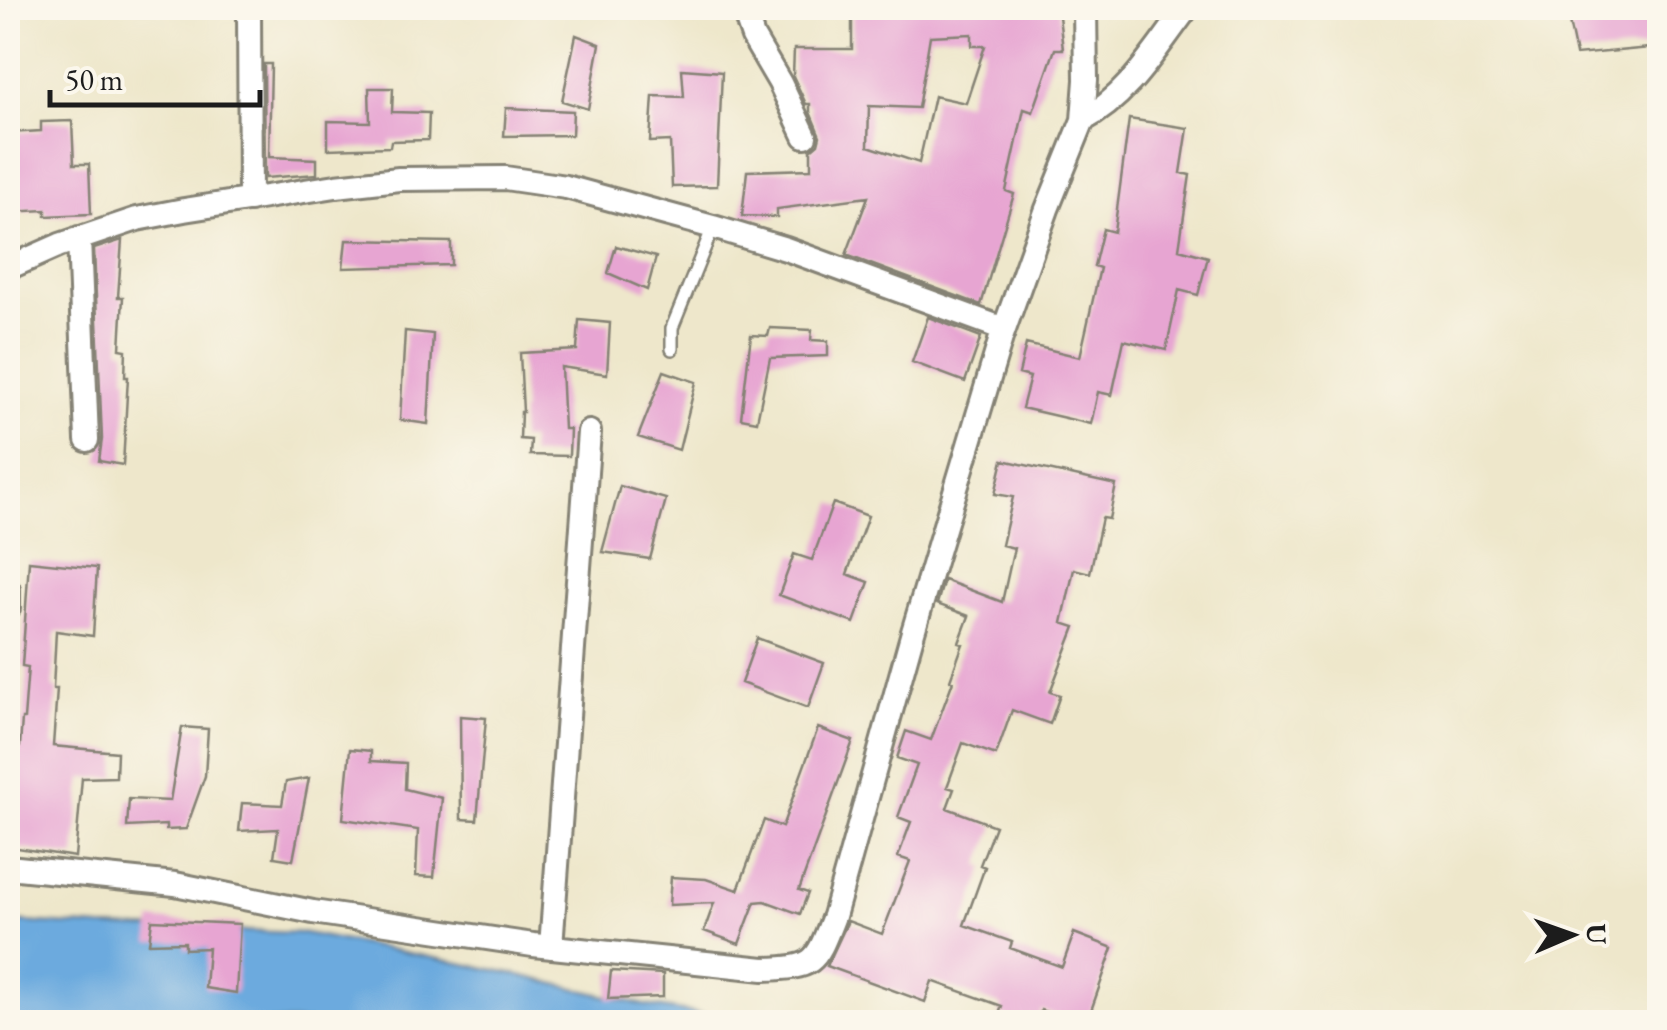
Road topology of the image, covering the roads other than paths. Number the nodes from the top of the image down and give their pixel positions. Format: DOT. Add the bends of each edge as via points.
graph roads {
  1 [pos="249,8"];
  2 [pos="743,8"];
  3 [pos="1085,8"];
  4 [pos="1188,8"];
  5 [pos="1083,120"];
  6 [pos="805,136"];
  7 [pos="250,200"];
  8 [pos="713,226"];
  9 [pos="79,238"];
  10 [pos="8,268"];
  11 [pos="1004,329"];
  12 [pos="672,349"];
  13 [pos="589,432"];
  14 [pos="87,440"];
  15 [pos="8,590"];
  16 [pos="8,608"];
  17 [pos="8,867"];
  18 [pos="551,946"];
  1 -- 7 [label="street"];
  2 -- 6 [label="street"];
  3 -- 5 [label="street"];
  4 -- 5 [label="street" via="1125,87"];
  5 -- 11 [label="street"];
  7 -- 8 [label="street" via="400,179 505,178 566,186"];
  7 -- 9 [label="street" via="137,219"];
  8 -- 11 [label="street"];
  8 -- 12 [label="lane" via="672,328"];
  9 -- 10 [label="street"];
  9 -- 14 [label="street"];
  11 -- 18 [label="street" via="820,950 796,968 764,968"];
  13 -- 18 [label="street"];
  15 -- 16 [label="street"];
  17 -- 18 [label="street" via="203,888 313,912"];
}
